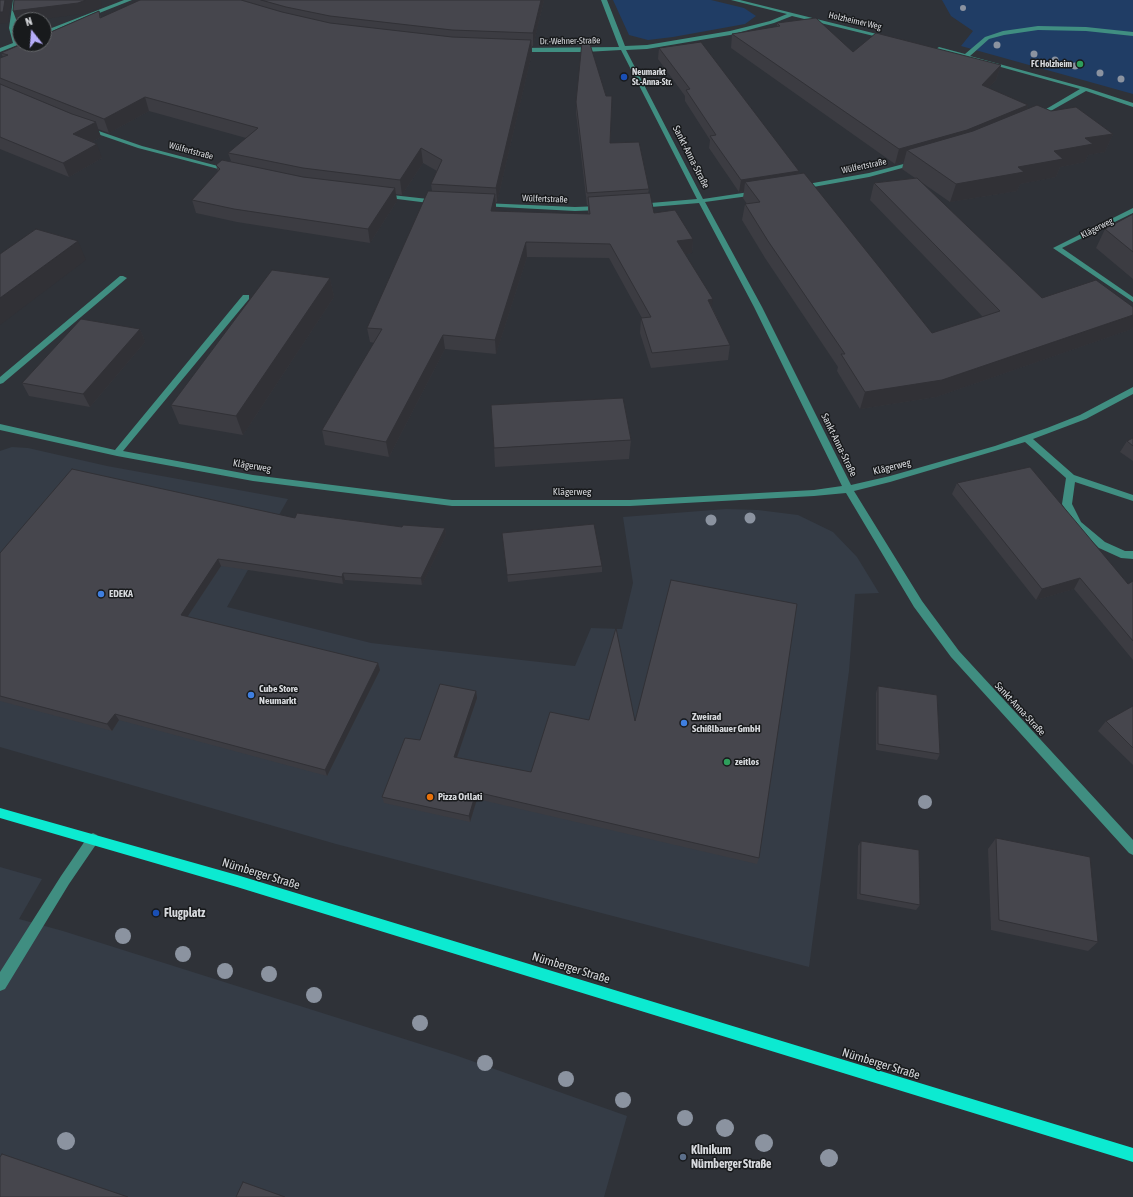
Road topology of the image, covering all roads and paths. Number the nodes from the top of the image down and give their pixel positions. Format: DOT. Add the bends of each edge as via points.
graph roads {
  1 [pos="16,0"];
  2 [pos="129,0"];
  3 [pos="604,0"];
  4 [pos="734,0"];
  5 [pos="14,12"];
  6 [pos="790,14"];
  7 [pos="52,30"];
  8 [pos="1133,34"];
  9 [pos="890,38"];
  10 [pos="12,45"];
  11 [pos="623,49"];
  12 [pos="936,49"];
  13 [pos="0,50"];
  14 [pos="511,50"];
  15 [pos="966,56"];
  16 [pos="1085,89"];
  17 [pos="1133,105"];
  18 [pos="1035,118"];
  19 [pos="80,126"];
  20 [pos="919,162"];
  21 [pos="235,171"];
  22 [pos="795,188"];
  23 [pos="764,192"];
  24 [pos="377,196"];
  25 [pos="701,201"];
  26 [pos="446,203"];
  27 [pos="475,205"];
  28 [pos="634,206"];
  29 [pos="612,207"];
  30 [pos="1133,210"];
  31 [pos="124,278"];
  32 [pos="246,297"];
  33 [pos="1133,300"];
  34 [pos="0,381"];
  35 [pos="1133,390"];
  36 [pos="0,427"];
  37 [pos="1026,438"];
  38 [pos="117,453"];
  39 [pos="1072,477"];
  40 [pos="848,488"];
  41 [pos="1133,498"];
  42 [pos="1133,555"];
  43 [pos="0,813"];
  44 [pos="93,839"];
  45 [pos="1133,849"];
  46 [pos="0,984"];
  47 [pos="1133,1155"];
  1 -- 5 [label="street"];
  2 -- 7 [label="street"];
  3 -- 11 [label="street, Sankt-Anna-Straße"];
  4 -- 6 [label="street, Holzheimer Weg"];
  6 -- 9 [label="street, Holzheimer Weg"];
  6 -- 11 [label="street, Dr.-Wehner-Straße" via="772,22 730,33"];
  8 -- 15 [label="street" via="1086,29 1038,28 1003,33 981,42"];
  10 -- 13 [label="street"];
  11 -- 14 [label="street, Dr.-Wehner-Straße"];
  11 -- 25 [label="street, Sankt-Anna-Straße"];
  12 -- 15 [label="street"];
  15 -- 16 [label="street"];
  16 -- 17 [label="street"];
  16 -- 18 [label="street"];
  19 -- 21 [label="street, Wülfertstraße" via="140,146"];
  20 -- 22 [label="street, Wülfertstraße" via="869,175"];
  23 -- 25 [label="street"];
  24 -- 26 [label="street"];
  25 -- 28 [label="street"];
  25 -- 40 [label="street, Sankt-Anna-Straße" via="758,307"];
  27 -- 29 [label="street, Wülfertstraße" via="575,209"];
  30 -- 33 [label="street, Klägerweg" via="1057,248"];
  31 -- 34 [label="street"];
  32 -- 38 [label="street"];
  35 -- 37 [label="street, Klägerweg" via="1082,417"];
  36 -- 38 [label="street, Klägerweg"];
  37 -- 39 [label="street"];
  37 -- 40 [label="street, Klägerweg" via="927,469"];
  38 -- 40 [label="street, Klägerweg" via="253,478 452,502 630,503 780,495"];
  39 -- 41 [label="street"];
  39 -- 42 [label="street" via="1067,504 1078,524 1102,545 1124,555"];
  40 -- 45 [label="street, Sankt-Anna-Straße" via="918,604 955,654"];
  43 -- 44 [label="main road, Nürnberger Straße"];
  44 -- 46 [label="street"];
  44 -- 47 [label="main road, Nürnberger Straße" via="446,944"];
}
